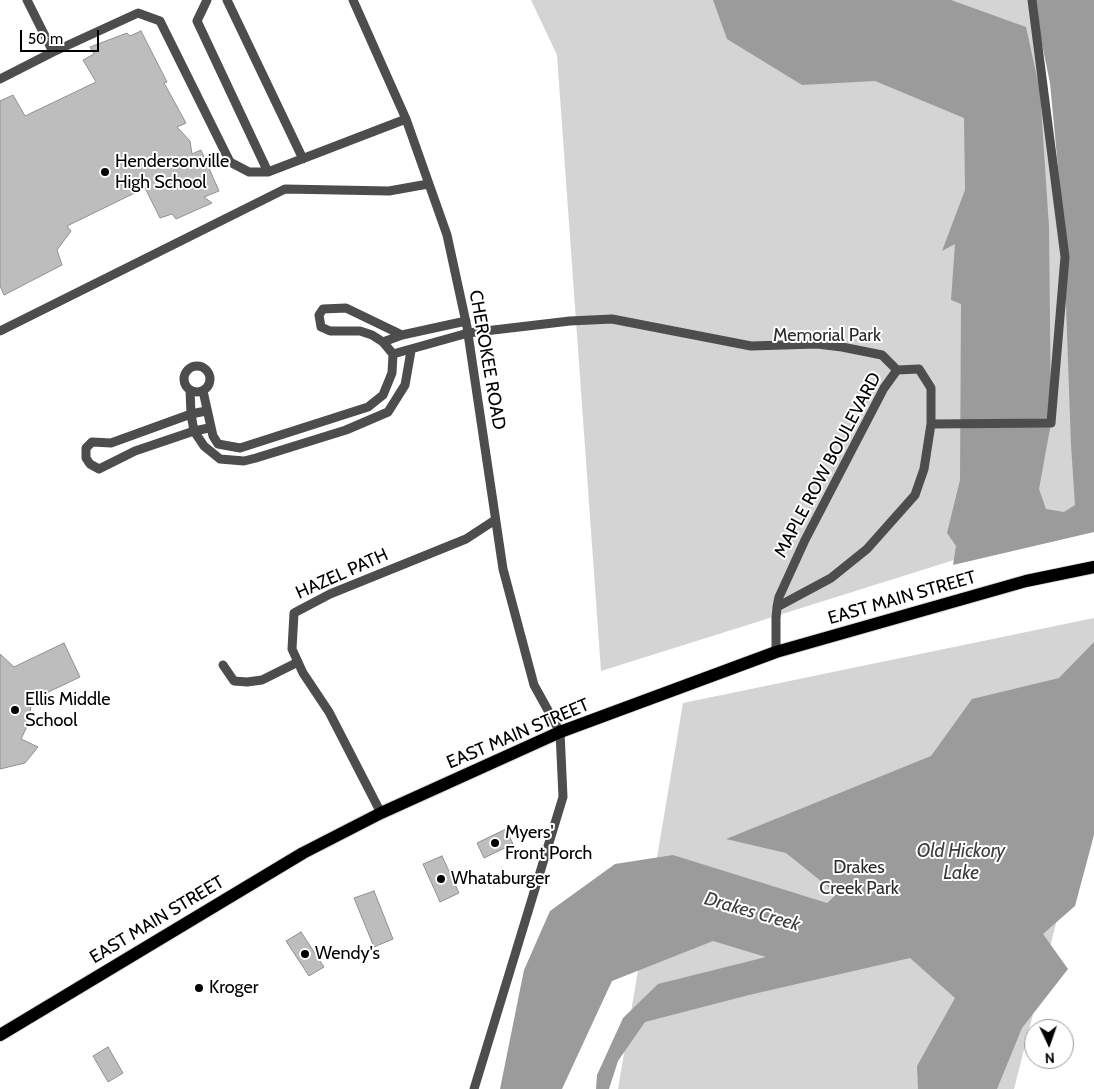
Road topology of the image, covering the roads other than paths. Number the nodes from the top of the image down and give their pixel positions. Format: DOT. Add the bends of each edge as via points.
graph roads {
  1 [pos="27,0"];
  2 [pos="208,0"];
  3 [pos="227,0"];
  4 [pos="353,0"];
  5 [pos="1032,0"];
  6 [pos="53,52"];
  7 [pos="0,79"];
  8 [pos="406,119"];
  9 [pos="303,158"];
  10 [pos="268,172"];
  11 [pos="428,184"];
  12 [pos="466,321"];
  13 [pos="0,331"];
  14 [pos="402,334"];
  15 [pos="468,334"];
  16 [pos="383,342"];
  17 [pos="411,350"];
  18 [pos="393,354"];
  19 [pos="897,370"];
  20 [pos="190,390"];
  21 [pos="203,391"];
  22 [pos="373,403"];
  23 [pos="206,411"];
  24 [pos="191,414"];
  25 [pos="383,414"];
  26 [pos="333,419"];
  27 [pos="931,424"];
  28 [pos="209,428"];
  29 [pos="194,431"];
  30 [pos="339,432"];
  31 [pos="274,438"];
  32 [pos="279,451"];
  33 [pos="495,520"];
  34 [pos="1094,567"];
  35 [pos="777,607"];
  36 [pos="776,652"];
  37 [pos="298,662"];
  38 [pos="223,665"];
  39 [pos="560,732"];
  40 [pos="381,813"];
  41 [pos="0,1035"];
  42 [pos="474,1089"];
  1 -- 6 [label="street"];
  2 -- 10 [label="street" via="197,21"];
  3 -- 9 [label="street"];
  4 -- 8 [label="street, CHEROKEE ROAD"];
  5 -- 27 [label="street" via="1064,257 1051,423"];
  6 -- 7 [label="street"];
  6 -- 10 [label="street" via="138,13 160,21 230,162 249,172"];
  8 -- 9 [label="street"];
  8 -- 11 [label="street, CHEROKEE ROAD"];
  9 -- 10 [label="street"];
  11 -- 12 [label="street, CHEROKEE ROAD" via="447,235"];
  11 -- 13 [label="street" via="389,191 285,189"];
  12 -- 14 [label="street"];
  12 -- 15 [label="street, CHEROKEE ROAD"];
  14 -- 16 [label="street"];
  14 -- 16 [label="street" via="346,308 322,309 321,327 360,331"];
  15 -- 17 [label="street"];
  15 -- 19 [label="street" via="612,319 752,346 817,344 842,347 882,356"];
  15 -- 33 [label="street, CHEROKEE ROAD"];
  16 -- 18 [label="street"];
  17 -- 18 [label="street"];
  17 -- 25 [label="street" via="405,385 397,400"];
  18 -- 22 [label="street" via="392,373 383,395"];
  19 -- 27 [label="street, MAPLE ROW BOULEVARD" via="919,369 931,388"];
  19 -- 35 [label="street, MAPLE ROW BOULEVARD" via="884,388 805,540"];
  20 -- 21 [label="street"];
  20 -- 21 [label="street" via="184,375 190,368 199,366 207,370 210,378"];
  20 -- 24 [label="street"];
  21 -- 23 [label="street"];
  22 -- 25 [label="street"];
  22 -- 26 [label="street"];
  23 -- 24 [label="street"];
  23 -- 28 [label="street"];
  24 -- 29 [label="street"];
  24 -- 29 [label="street" via="111,443 92,442 86,448 86,458 99,469 118,457"];
  25 -- 30 [label="street"];
  26 -- 30 [label="street"];
  26 -- 31 [label="street"];
  27 -- 35 [label="street, MAPLE ROW BOULEVARD" via="924,470 915,494 867,549 831,578"];
  28 -- 29 [label="street"];
  28 -- 31 [label="street" via="218,444 240,448"];
  29 -- 32 [label="street" via="204,446 220,459 244,461"];
  30 -- 32 [label="street"];
  31 -- 32 [label="street"];
  33 -- 37 [label="street, HAZEL PATH" via="466,539 330,594 294,613 292,649"];
  33 -- 39 [label="street, CHEROKEE ROAD" via="503,569 534,685"];
  34 -- 36 [label="main road, EAST MAIN STREET" via="1026,581"];
  35 -- 36 [label="street, MAPLE ROW BOULEVARD"];
  36 -- 39 [label="main road, EAST MAIN STREET"];
  37 -- 38 [label="street" via="262,680 247,682 234,681"];
  37 -- 40 [label="street, HAZEL PATH" via="329,712"];
  39 -- 40 [label="main road, EAST MAIN STREET"];
  39 -- 42 [label="street" via="563,797"];
  40 -- 41 [label="main road, EAST MAIN STREET" via="303,853"];
}
